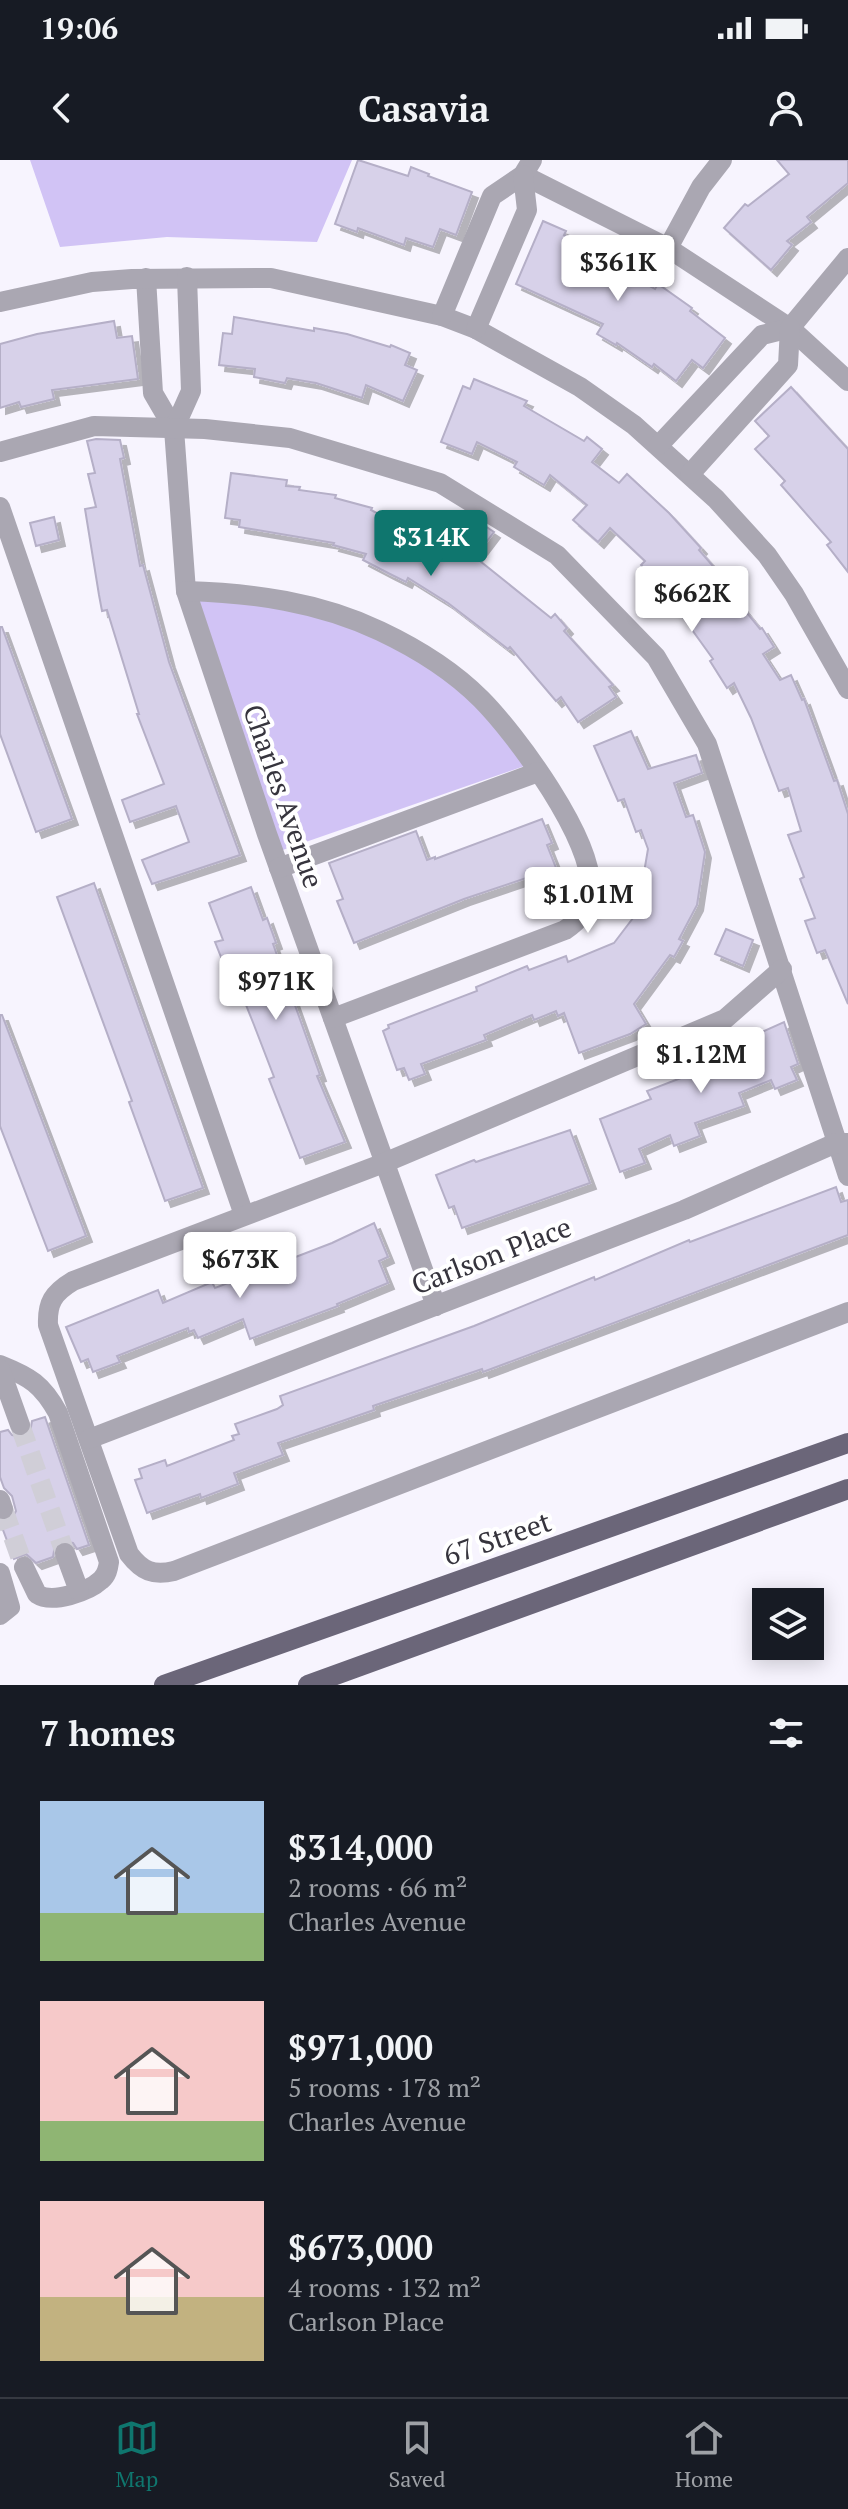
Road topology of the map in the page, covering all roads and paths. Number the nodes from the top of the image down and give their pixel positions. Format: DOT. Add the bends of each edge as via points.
graph roads {
  1 [pos="722,160"];
  2 [pos="527,167"];
  3 [pos="668,248"];
  4 [pos="848,258"];
  5 [pos="187,277"];
  6 [pos="146,278"];
  7 [pos="0,302"];
  8 [pos="442,316"];
  9 [pos="790,328"];
  10 [pos="476,329"];
  11 [pos="848,381"];
  12 [pos="174,429"];
  13 [pos="659,445"];
  14 [pos="0,452"];
  15 [pos="690,474"];
  16 [pos="0,507"];
  17 [pos="186,591"];
  18 [pos="848,689"];
  19 [pos="538,772"];
  20 [pos="279,868"];
  21 [pos="782,969"];
  22 [pos="333,1018"];
  23 [pos="844,1139"];
  24 [pos="384,1163"];
  25 [pos="848,1176"];
  26 [pos="244,1215"];
  27 [pos="436,1306"];
  28 [pos="848,1312"];
  29 [pos="0,1367"];
  30 [pos="20,1425"];
  31 [pos="89,1439"];
  32 [pos="848,1443"];
  33 [pos="848,1489"];
  34 [pos="65,1553"];
  35 [pos="24,1567"];
  36 [pos="0,1573"];
  37 [pos="79,1591"];
  38 [pos="0,1615"];
  39 [pos="164,1685"];
  40 [pos="308,1685"];
  1 -- 3 [label="street"];
  2 -- 3 [label="street"];
  2 -- 8 [label="street" via="492,196"];
  2 -- 10 [label="street" via="527,210"];
  3 -- 9 [label="street"];
  4 -- 9 [label="street"];
  5 -- 6 [label="street"];
  5 -- 8 [label="street" via="271,278"];
  5 -- 12 [label="street, Charles Avenue" via="191,391"];
  6 -- 7 [label="street" via="92,282"];
  6 -- 12 [label="street, Charles Avenue" via="153,393"];
  8 -- 10 [label="street"];
  9 -- 11 [label="street"];
  9 -- 13 [label="street" via="762,335"];
  9 -- 15 [label="street" via="788,365"];
  10 -- 13 [label="street" via="580,387"];
  12 -- 14 [label="street" via="94,426"];
  12 -- 17 [label="street, Charles Avenue"];
  12 -- 21 [label="street" via="290,438 440,483 557,555 656,657 707,744"];
  13 -- 15 [label="street"];
  15 -- 18 [label="street" via="767,555"];
  16 -- 26 [label="street"];
  17 -- 19 [label="street" via="262,596 330,611 381,632 443,668 481,699"];
  17 -- 20 [label="street, Charles Avenue"];
  19 -- 20 [label="street"];
  19 -- 22 [label="street" via="577,840 589,874 588,903 575,924"];
  20 -- 22 [label="street, Charles Avenue"];
  21 -- 23 [label="street"];
  21 -- 24 [label="street" via="725,1019"];
  22 -- 24 [label="street, Charles Avenue"];
  23 -- 25 [label="street"];
  23 -- 27 [label="street, Carlson Place" via="684,1210"];
  24 -- 26 [label="street"];
  24 -- 27 [label="street, Charles Avenue"];
  26 -- 31 [label="street" via="73,1281 49,1301 48,1325"];
  27 -- 31 [label="street, Carlson Place"];
  28 -- 31 [label="street" via="161,1574 148,1572 129,1554"];
  29 -- 30 [label="street"];
  29 -- 37 [label="street" via="27,1376 47,1392 63,1427 109,1562 103,1579"];
  32 -- 39 [label="main road, 67 Street"];
  33 -- 40 [label="main road"];
  34 -- 37 [label="street"];
  35 -- 37 [label="street" via="44,1598"];
  36 -- 38 [label="street" via="10,1607"];
}
